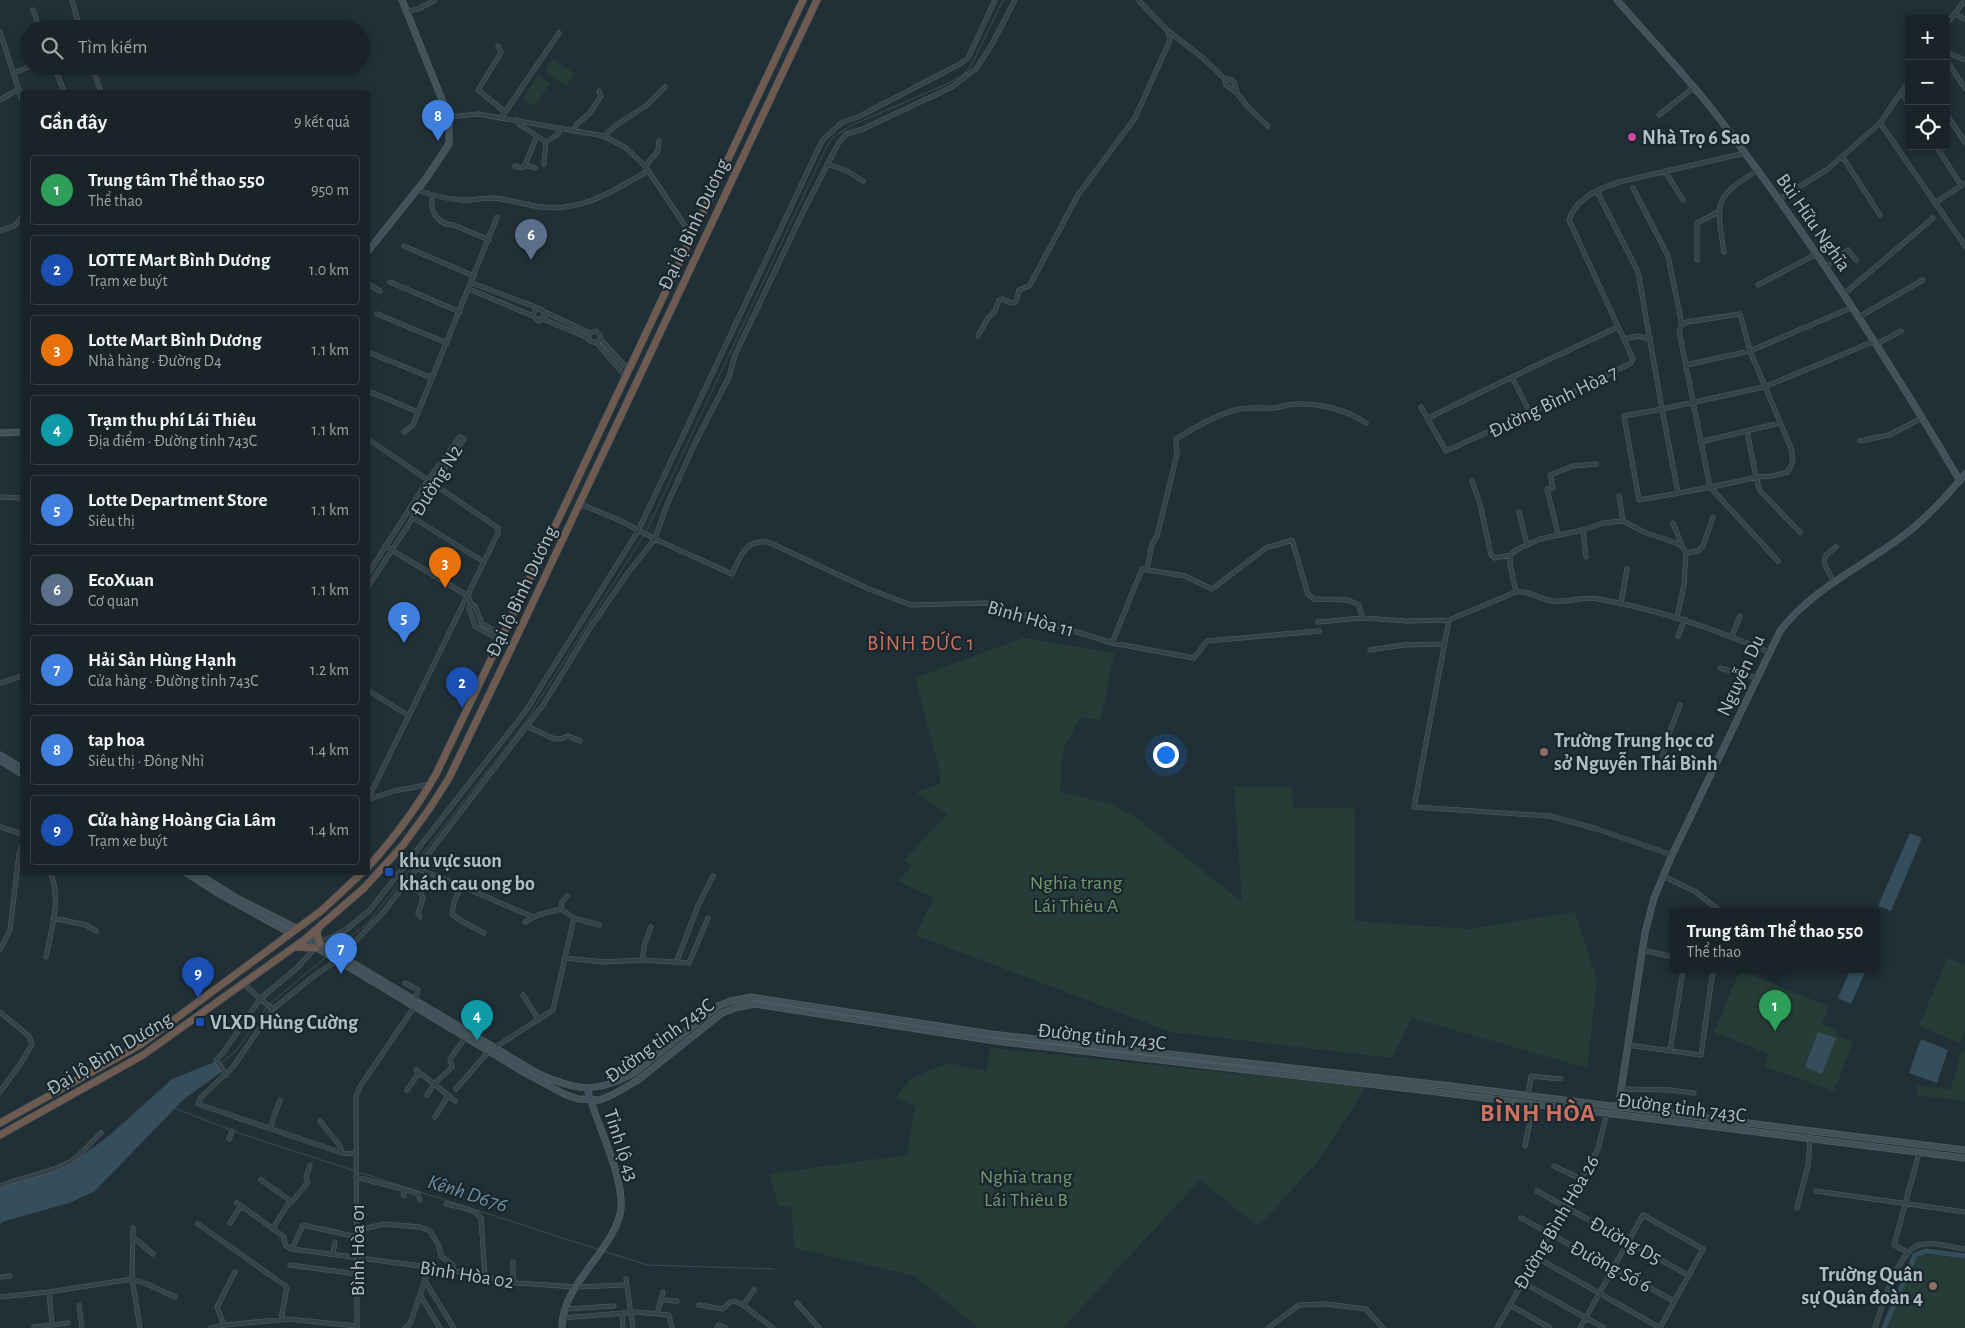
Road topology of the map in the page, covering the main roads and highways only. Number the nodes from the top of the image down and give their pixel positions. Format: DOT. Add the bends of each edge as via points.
graph roads {
  1 [pos="402,0"];
  2 [pos="803,0"];
  3 [pos="817,0"];
  4 [pos="1617,0"];
  5 [pos="370,249"];
  6 [pos="629,370"];
  7 [pos="626,377"];
  8 [pos="639,378"];
  9 [pos="20,432"];
  10 [pos="0,433"];
  11 [pos="1965,474"];
  12 [pos="1960,481"];
  13 [pos="567,501"];
  14 [pos="580,504"];
  15 [pos="0,755"];
  16 [pos="0,760"];
  17 [pos="20,767"];
  18 [pos="20,773"];
  19 [pos="370,866"];
  20 [pos="190,875"];
  21 [pos="200,875"];
  22 [pos="360,875"];
  23 [pos="318,929"];
  24 [pos="293,930"];
  25 [pos="306,938"];
  26 [pos="318,945"];
  27 [pos="295,947"];
  28 [pos="416,1003"];
  29 [pos="934,1029"];
  30 [pos="491,1050"];
  31 [pos="1429,1087"];
  32 [pos="587,1088"];
  33 [pos="1502,1092"];
  34 [pos="590,1100"];
  35 [pos="1501,1100"];
  36 [pos="1608,1110"];
  37 [pos="1617,1111"];
  38 [pos="0,1123"];
  39 [pos="1763,1125"];
  40 [pos="1762,1133"];
  41 [pos="0,1135"];
  42 [pos="1885,1140"];
  43 [pos="1920,1145"];
  44 [pos="1884,1149"];
  45 [pos="1965,1150"];
  46 [pos="1919,1153"];
  47 [pos="1965,1158"];
  48 [pos="562,1328"];
  1 -- 5 [label="main road" via="449,117 449,144"];
  2 -- 6 [label="highway, Đại lộ Bình Dương"];
  3 -- 8 [label="highway, Đại lộ Bình Dương"];
  4 -- 12 [label="main road, Bùi Hữu Nghĩa" via="1730,132 1779,199 1860,317"];
  6 -- 7 [label="highway, Đại lộ Bình Dương"];
  6 -- 8 [label="highway"];
  7 -- 8 [label="highway"];
  7 -- 13 [label="highway, Đại lộ Bình Dương"];
  8 -- 14 [label="highway, Đại lộ Bình Dương"];
  9 -- 10 [label="main road"];
  11 -- 12 [label="main road, Nguyễn Du"];
  12 -- 37 [label="main road, Nguyễn Du" via="1912,529 1804,603 1780,631 1654,898 1642,950"];
  13 -- 14 [label="highway"];
  13 -- 19 [label="highway, Đại lộ Bình Dương" via="431,784 420,803"];
  14 -- 23 [label="highway, Đại lộ Bình Dương" via="449,778 403,845 364,888"];
  15 -- 17 [label="main road"];
  16 -- 18 [label="main road"];
  20 -- 24 [label="main road" via="221,895"];
  21 -- 24 [label="main road"];
  22 -- 24 [label="highway, Đại lộ Bình Dương" via="332,902"];
  23 -- 25 [label="highway, Đại lộ Bình Dương"];
  23 -- 26 [label="highway"];
  24 -- 25 [label="highway"];
  24 -- 38 [label="highway, Đại lộ Bình Dương" via="140,1045"];
  25 -- 26 [label="main road, Đường tỉnh 743C"];
  25 -- 27 [label="highway, Đại lộ Bình Dương"];
  26 -- 27 [label="highway"];
  26 -- 28 [label="main road, Đường tỉnh 743C"];
  27 -- 41 [label="highway, Đại lộ Bình Dương" via="143,1055"];
  28 -- 30 [label="main road, Đường tỉnh 743C"];
  28 -- 30 [label="main road, Đường tỉnh 743C" via="465,1038"];
  29 -- 31 [label="main road, Đường tỉnh 743C"];
  29 -- 32 [label="main road, Đường tỉnh 743C" via="751,997 718,1006 634,1073 612,1083"];
  29 -- 34 [label="main road, Đường tỉnh 743C" via="754,1004 744,1006 722,1013 638,1080 600,1100"];
  30 -- 32 [label="main road, Đường tỉnh 743C" via="561,1084"];
  30 -- 34 [label="main road, Đường tỉnh 743C" via="564,1094"];
  31 -- 33 [label="main road, Đường tỉnh 743C"];
  31 -- 35 [label="main road, Đường tỉnh 743C"];
  32 -- 34 [label="main road, Tỉnh lộ 43"];
  33 -- 35 [label="main road"];
  33 -- 36 [label="main road, Đường tỉnh 743C"];
  34 -- 48 [label="main road, Tỉnh lộ 43" via="620,1188 621,1210 614,1230 569,1298"];
  35 -- 36 [label="main road, Đường tỉnh 743C"];
  36 -- 37 [label="main road, Đường tỉnh 743C"];
  37 -- 39 [label="main road, Đường tỉnh 743C"];
  37 -- 40 [label="main road, Đường tỉnh 743C"];
  39 -- 40 [label="main road"];
  39 -- 42 [label="main road, Đường tỉnh 743C"];
  40 -- 44 [label="main road, Đường tỉnh 743C"];
  42 -- 43 [label="main road, Đường tỉnh 743C"];
  42 -- 44 [label="main road"];
  43 -- 45 [label="main road, Đường tỉnh 743C"];
  43 -- 46 [label="main road"];
  44 -- 46 [label="main road, Đường tỉnh 743C"];
  46 -- 47 [label="main road, Đường tỉnh 743C"];
}
